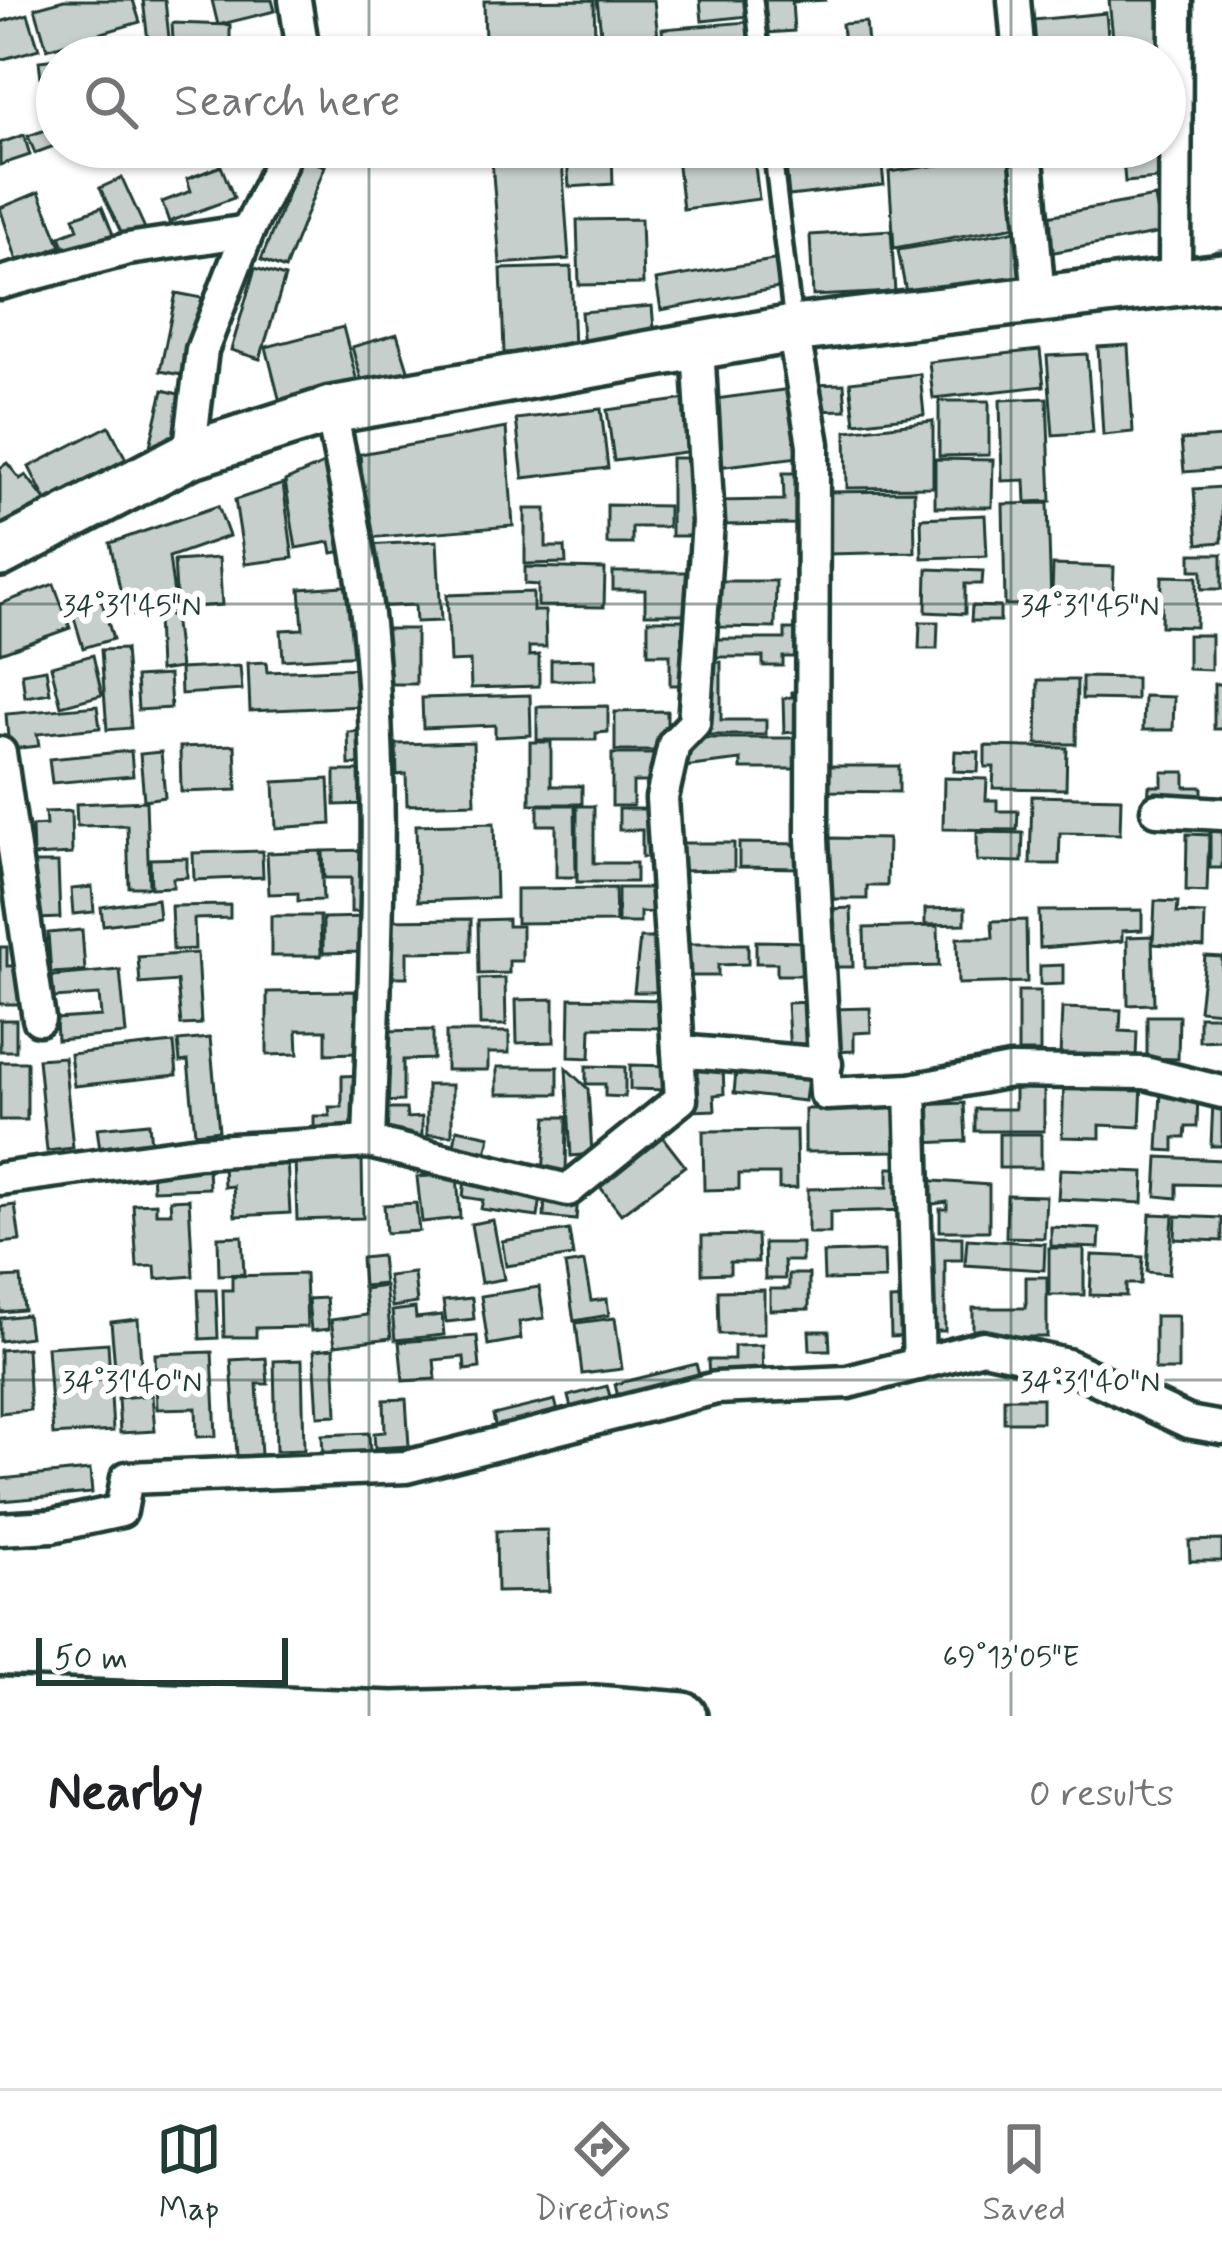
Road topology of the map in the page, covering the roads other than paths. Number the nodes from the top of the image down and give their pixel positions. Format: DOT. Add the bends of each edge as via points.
graph roads {
  1 [pos="295,0"];
  2 [pos="754,0"];
  3 [pos="1014,0"];
  4 [pos="1176,0"];
  5 [pos="301,36"];
  6 [pos="758,36"];
  7 [pos="1017,36"];
  8 [pos="1176,36"];
  9 [pos="278,168"];
  10 [pos="775,168"];
  11 [pos="1028,168"];
  12 [pos="1175,168"];
  13 [pos="248,231"];
  14 [pos="1222,278"];
  15 [pos="0,283"];
  16 [pos="1175,283"];
  17 [pos="1040,298"];
  18 [pos="794,328"];
  19 [pos="698,346"];
  20 [pos="331,410"];
  21 [pos="189,455"];
  22 [pos="0,554"];
  23 [pos="0,754"];
  24 [pos="1157,810"];
  25 [pos="1222,814"];
  26 [pos="40,1019"];
  27 [pos="678,1051"];
  28 [pos="826,1064"];
  29 [pos="911,1090"];
  30 [pos="1222,1092"];
  31 [pos="369,1142"];
  32 [pos="0,1179"];
  33 [pos="919,1364"];
  34 [pos="1222,1428"];
  35 [pos="0,1528"];
  36 [pos="0,1701"];
  37 [pos="152,1709"];
  38 [pos="241,1711"];
  39 [pos="393,1716"];
  40 [pos="683,1716"];
  1 -- 5 [label="street"];
  2 -- 6 [label="lane"];
  3 -- 7 [label="street"];
  4 -- 8 [label="street"];
  9 -- 13 [label="street"];
  10 -- 18 [label="lane"];
  11 -- 17 [label="street"];
  12 -- 16 [label="street"];
  13 -- 15 [label="street" via="128,249"];
  13 -- 21 [label="street" via="202,350"];
  14 -- 16 [label="street"];
  16 -- 17 [label="street"];
  17 -- 18 [label="street"];
  18 -- 19 [label="street"];
  18 -- 28 [label="street" via="813,444 812,839"];
  19 -- 20 [label="street"];
  19 -- 27 [label="street" via="708,523 694,723 674,744 662,798"];
  20 -- 21 [label="street"];
  20 -- 31 [label="street" via="363,581 374,697 380,843"];
  21 -- 22 [label="street"];
  23 -- 26 [label="street"];
  24 -- 25 [label="street"];
  27 -- 28 [label="street"];
  27 -- 31 [label="street" via="681,1099 568,1190"];
  28 -- 29 [label="street" via="826,1094"];
  29 -- 30 [label="street" via="1010,1071 1145,1073"];
  29 -- 33 [label="street"];
  31 -- 32 [label="street" via="199,1152"];
  33 -- 34 [label="street" via="983,1347 1067,1365 1188,1422"];
  33 -- 35 [label="street" via="848,1382 716,1388 406,1468 127,1478 121,1511"];
  36 -- 37 [label="street"];
  37 -- 38 [label="street"];
  38 -- 39 [label="street"];
  39 -- 40 [label="street" via="595,1709"];
}
